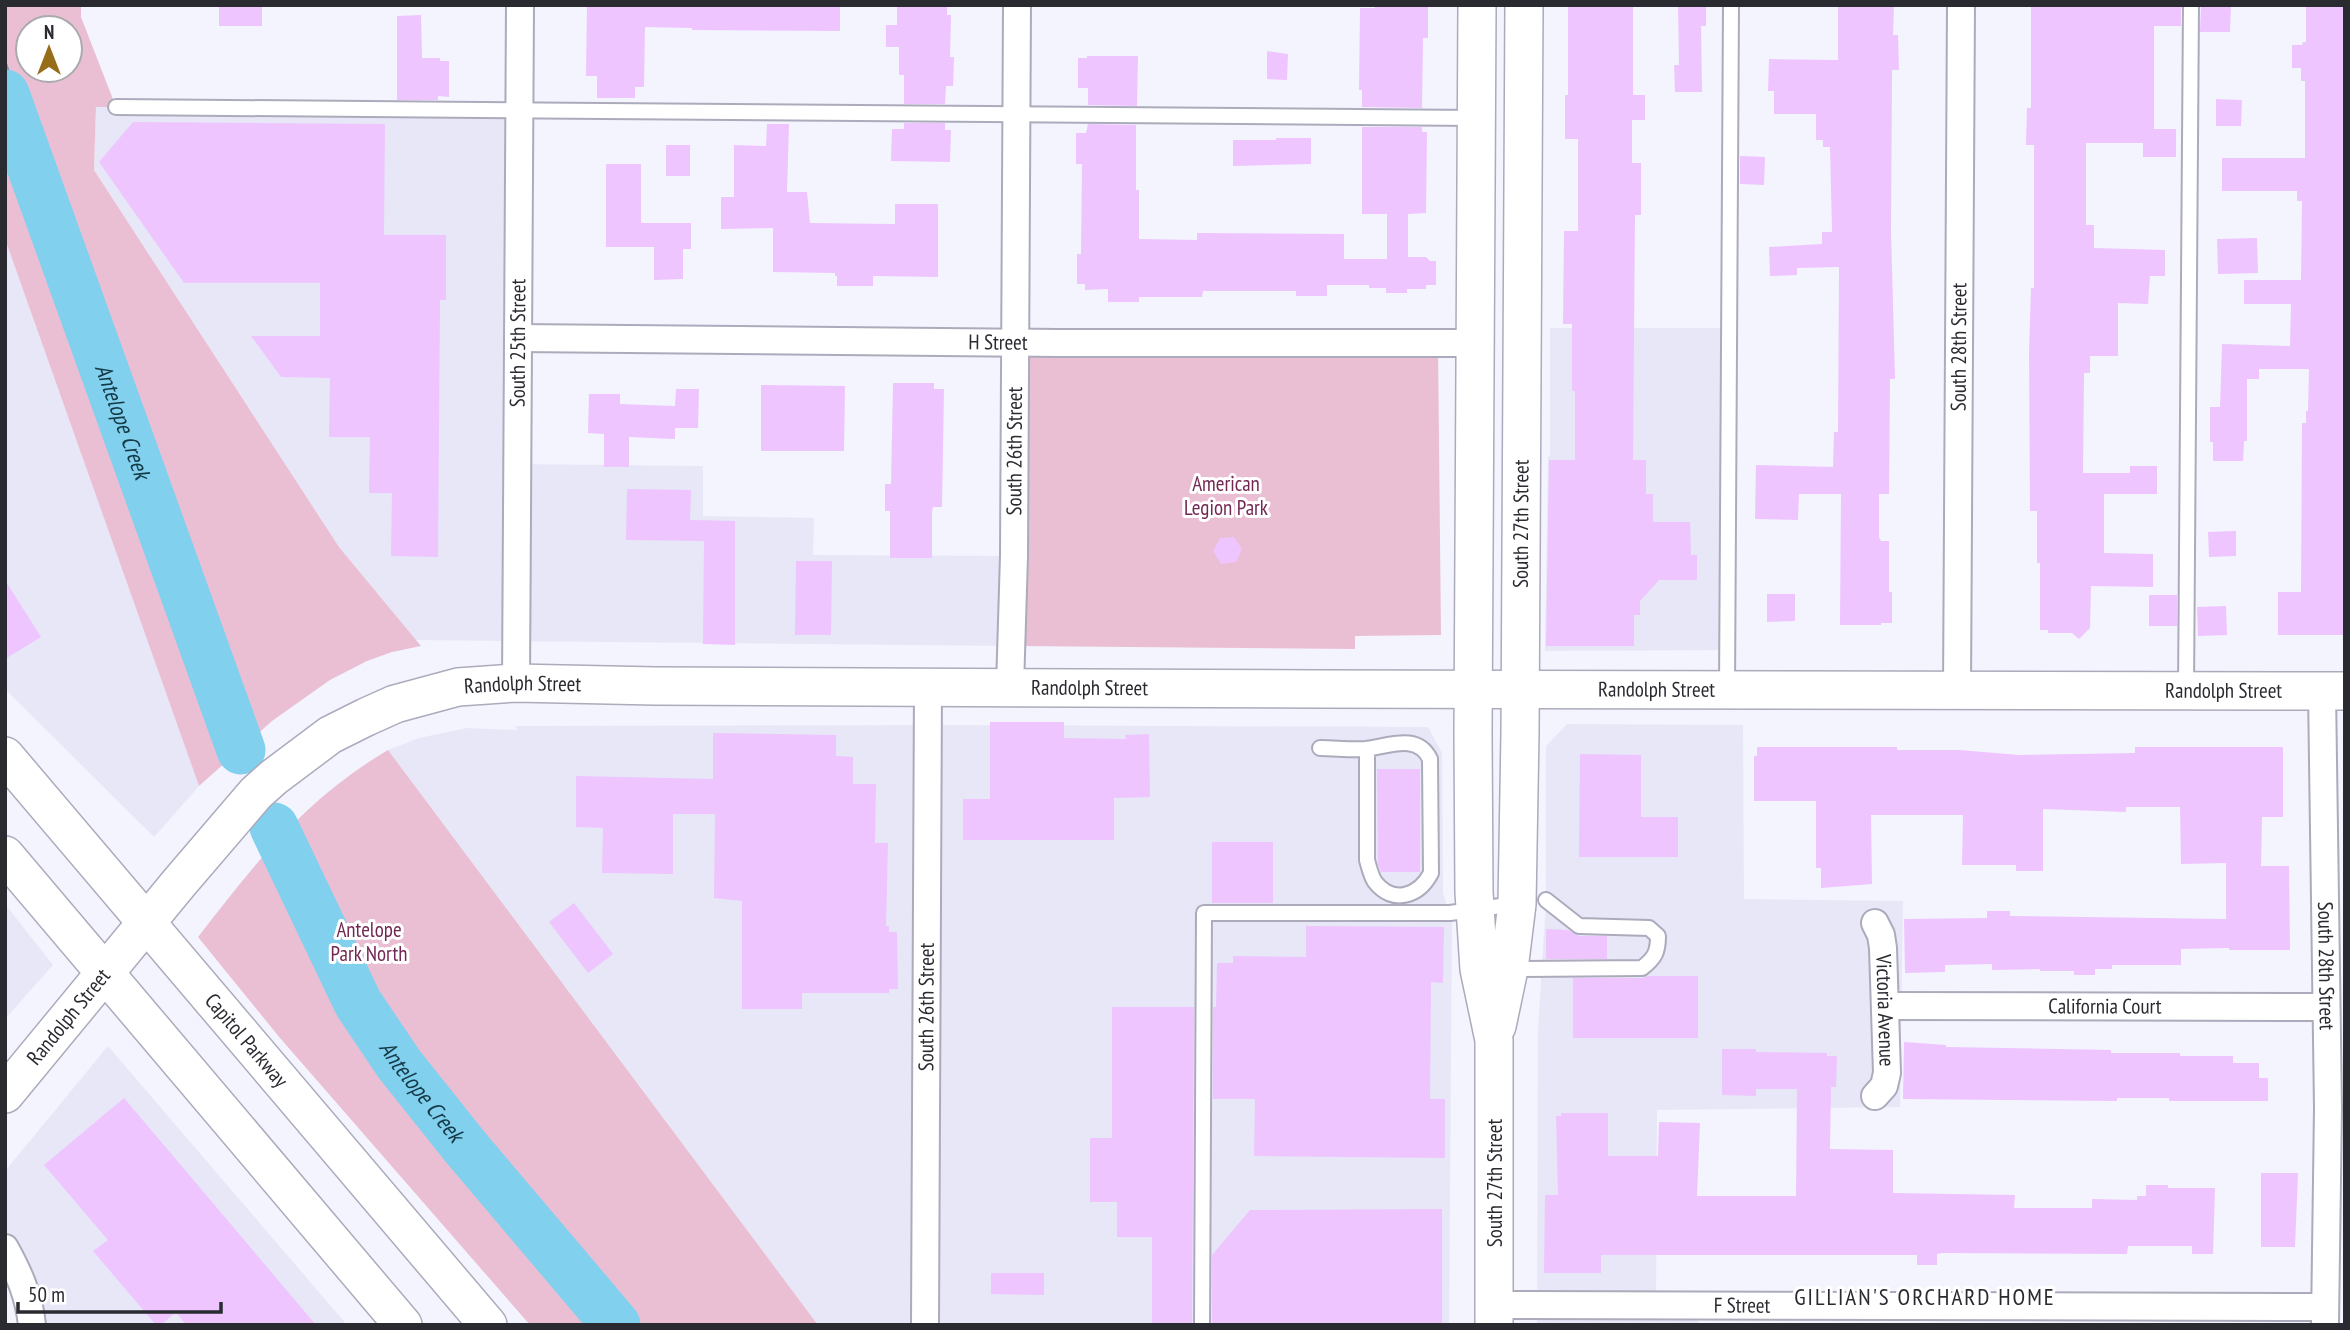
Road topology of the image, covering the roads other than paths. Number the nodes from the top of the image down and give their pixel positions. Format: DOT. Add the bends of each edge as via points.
graph roads {
  1 [pos="520,5"];
  2 [pos="1017,5"];
  3 [pos="1477,5"];
  4 [pos="1524,5"];
  5 [pos="1731,5"];
  6 [pos="1961,5"];
  7 [pos="2191,5"];
  8 [pos="116,107"];
  9 [pos="520,111"];
  10 [pos="1016,114"];
  11 [pos="1476,118"];
  12 [pos="518,338"];
  13 [pos="1016,343"];
  14 [pos="1476,343"];
  15 [pos="516,683"];
  16 [pos="928,687"];
  17 [pos="1010,687"];
  18 [pos="1473,688"];
  19 [pos="1520,688"];
  20 [pos="1727,690"];
  21 [pos="1957,690"];
  22 [pos="2186,690"];
  23 [pos="2333,691"];
  24 [pos="1320,748"];
  25 [pos="1367,749"];
  26 [pos="5,756"];
  27 [pos="5,855"];
  28 [pos="1532,902"];
  29 [pos="1475,910"];
  30 [pos="147,923"];
  31 [pos="1875,923"];
  32 [pos="1509,970"];
  33 [pos="105,974"];
  34 [pos="1885,1006"];
  35 [pos="2325,1007"];
  36 [pos="1494,1041"];
  37 [pos="5,1094"];
  38 [pos="1875,1096"];
  39 [pos="2335,1141"];
  40 [pos="5,1248"];
  41 [pos="1494,1315"];
  42 [pos="2325,1316"];
  43 [pos="32,1325"];
  44 [pos="403,1325"];
  45 [pos="488,1325"];
  46 [pos="925,1325"];
  47 [pos="1202,1325"];
  1 -- 9 [label="street, South 25th Street"];
  2 -- 10 [label="street, South 26th Street"];
  3 -- 11 [label="main road, South 27th Street"];
  4 -- 19 [label="main road, South 27th Street"];
  5 -- 20 [label="lane"];
  6 -- 21 [label="street, South 28th Street"];
  7 -- 22 [label="lane"];
  8 -- 9 [label="lane"];
  9 -- 10 [label="lane"];
  9 -- 12 [label="street, South 25th Street"];
  10 -- 11 [label="lane"];
  10 -- 13 [label="street, South 26th Street"];
  11 -- 14 [label="main road, South 27th Street"];
  12 -- 13 [label="street, H Street"];
  12 -- 15 [label="street, South 25th Street"];
  13 -- 14 [label="street, H Street"];
  13 -- 17 [label="street, South 26th Street"];
  14 -- 18 [label="main road, South 27th Street"];
  15 -- 16 [label="main road, Randolph Street"];
  15 -- 30 [label="main road, Randolph Street" via="431,694 376,712 330,735 256,793"];
  16 -- 17 [label="main road, Randolph Street"];
  16 -- 46 [label="street, South 26th Street"];
  17 -- 18 [label="main road, Randolph Street"];
  18 -- 19 [label="main road, Randolph Street"];
  18 -- 29 [label="main road, South 27th Street"];
  19 -- 20 [label="main road, Randolph Street"];
  19 -- 28 [label="main road, South 27th Street"];
  20 -- 21 [label="main road, Randolph Street"];
  21 -- 22 [label="main road, Randolph Street"];
  22 -- 23 [label="main road, Randolph Street"];
  23 -- 35 [label="street, South 28th Street"];
  24 -- 25 [label="lane"];
  25 -- 25 [label="lane" via="1367,860 1375,882 1385,891 1407,895 1426,884 1431,873 1430,759 1420,746 1410,744"];
  26 -- 30 [label="main road, Capitol Parkway"];
  27 -- 33 [label="main road"];
  28 -- 29 [label="lane"];
  28 -- 32 [label="main road, South 27th Street"];
  28 -- 32 [label="lane" via="1579,926 1649,928 1658,936 1658,948 1643,968"];
  29 -- 36 [label="main road, South 27th Street" via="1479,969"];
  29 -- 47 [label="lane" via="1204,913"];
  30 -- 33 [label="main road, Randolph Street"];
  30 -- 45 [label="main road, Capitol Parkway"];
  31 -- 34 [label="street, Victoria Avenue" via="1883,948"];
  32 -- 36 [label="main road, South 27th Street"];
  33 -- 37 [label="main road, Randolph Street"];
  33 -- 44 [label="main road"];
  34 -- 35 [label="street, California Court"];
  34 -- 38 [label="street, Victoria Avenue" via="1887,1073"];
  35 -- 39 [label="street, South 28th Street"];
  36 -- 41 [label="main road, South 27th Street"];
  39 -- 42 [label="street, South 28th Street"];
  40 -- 43 [label="street" via="20,1275"];
  41 -- 42 [label="street, F Street" via="1578,1310"];
}
